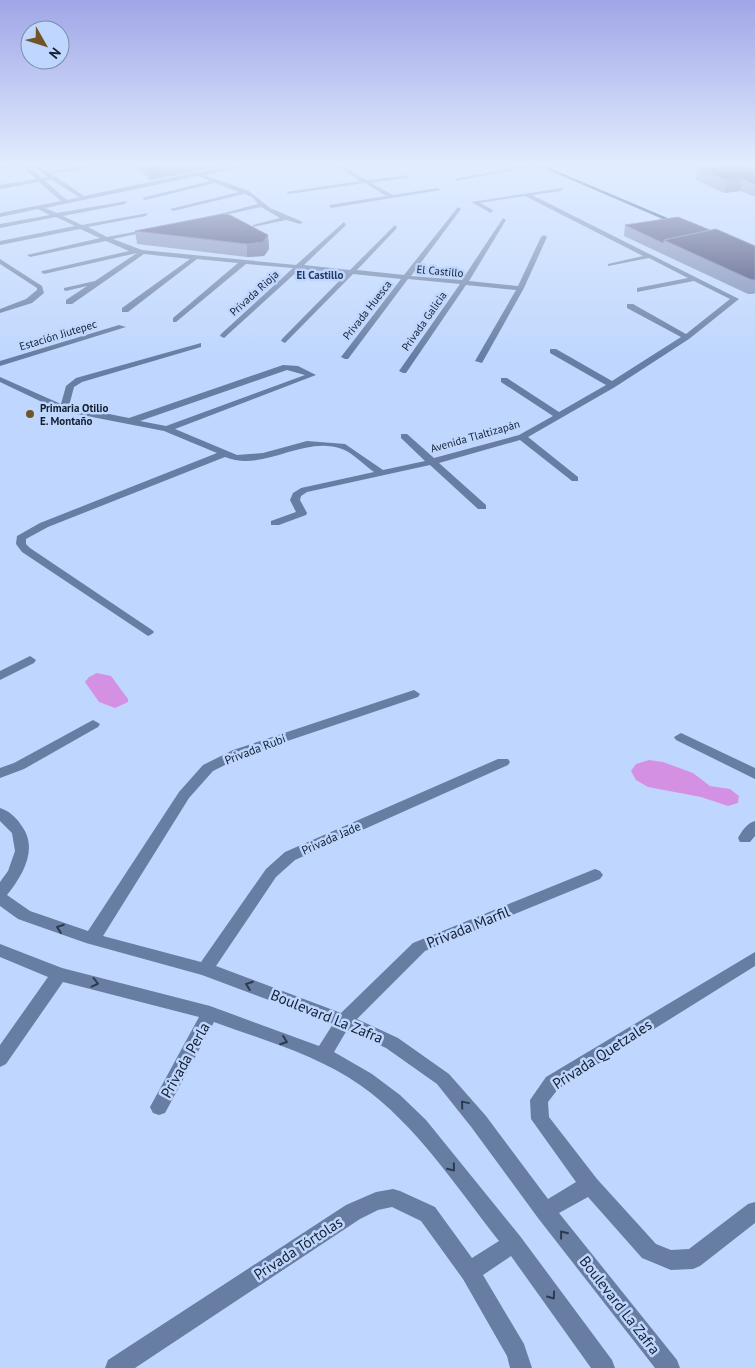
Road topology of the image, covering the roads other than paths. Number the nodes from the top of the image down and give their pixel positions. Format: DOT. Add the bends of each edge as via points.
graph roads {
  1 [pos="62,230"];
  2 [pos="88,230"];
  3 [pos="148,230"];
  4 [pos="338,230"];
  5 [pos="391,230"];
  6 [pos="443,230"];
  7 [pos="497,230"];
  8 [pos="597,230"];
  9 [pos="618,234"];
  10 [pos="609,236"];
  11 [pos="544,237"];
  12 [pos="106,238"];
  13 [pos="0,243"];
  14 [pos="139,252"];
  15 [pos="30,255"];
  16 [pos="651,256"];
  17 [pos="196,257"];
  18 [pos="0,261"];
  19 [pos="245,261"];
  20 [pos="610,264"];
  21 [pos="299,267"];
  22 [pos="44,272"];
  23 [pos="351,272"];
  24 [pos="407,278"];
  25 [pos="696,279"];
  26 [pos="96,283"];
  27 [pos="464,283"];
  28 [pos="66,288"];
  29 [pos="520,288"];
  30 [pos="640,290"];
  31 [pos="69,302"];
  32 [pos="630,306"];
  33 [pos="124,310"];
  34 [pos="0,311"];
  35 [pos="176,320"];
  36 [pos="122,327"];
  37 [pos="224,336"];
  38 [pos="686,336"];
  39 [pos="285,341"];
  40 [pos="198,346"];
  41 [pos="553,351"];
  42 [pos="345,357"];
  43 [pos="479,361"];
  44 [pos="0,364"];
  45 [pos="403,371"];
  46 [pos="0,379"];
  47 [pos="504,380"];
  48 [pos="612,385"];
  49 [pos="64,409"];
  50 [pos="559,416"];
  51 [pos="130,421"];
  52 [pos="167,429"];
  53 [pos="404,436"];
  54 [pos="522,437"];
  55 [pos="223,454"];
  56 [pos="432,462"];
  57 [pos="380,472"];
  58 [pos="575,479"];
  59 [pos="482,507"];
  60 [pos="275,523"];
  61 [pos="148,632"];
  62 [pos="30,660"];
  63 [pos="0,676"];
  64 [pos="414,694"];
  65 [pos="93,724"];
  66 [pos="681,737"];
  67 [pos="503,762"];
  68 [pos="0,773"];
  69 [pos="755,774"];
  70 [pos="0,813"];
  71 [pos="755,826"];
  72 [pos="745,838"];
  73 [pos="595,875"];
  74 [pos="0,893"];
  75 [pos="0,898"];
  76 [pos="92,939"];
  77 [pos="0,950"];
  78 [pos="755,958"];
  79 [pos="205,969"];
  80 [pos="60,974"];
  81 [pos="210,1012"];
  82 [pos="344,1021"];
  83 [pos="323,1055"];
  84 [pos="0,1059"];
  85 [pos="159,1107"];
  86 [pos="590,1185"];
  87 [pos="545,1211"];
  88 [pos="755,1211"];
  89 [pos="513,1243"];
  90 [pos="470,1272"];
  91 [pos="116,1368"];
  92 [pos="521,1368"];
  93 [pos="604,1368"];
  94 [pos="669,1368"];
  1 -- 13 [label="street"];
  2 -- 12 [label="street, El Castillo"];
  3 -- 12 [label="street"];
  4 -- 21 [label="street, Privada Rioja"];
  5 -- 23 [label="street"];
  6 -- 24 [label="street, Privada Huesca"];
  7 -- 27 [label="street, Privada Galicia"];
  8 -- 10 [label="street"];
  9 -- 10 [label="street"];
  10 -- 16 [label="street"];
  11 -- 29 [label="street"];
  12 -- 14 [label="street, El Castillo"];
  12 -- 15 [label="street"];
  14 -- 17 [label="street, El Castillo"];
  14 -- 22 [label="street"];
  14 -- 26 [label="street"];
  16 -- 20 [label="street"];
  16 -- 25 [label="street"];
  17 -- 19 [label="street, El Castillo"];
  17 -- 33 [label="street"];
  18 -- 34 [label="street" via="40,287 41,291 30,301"];
  19 -- 21 [label="street, El Castillo"];
  19 -- 35 [label="street"];
  21 -- 23 [label="street, El Castillo"];
  21 -- 37 [label="street, Privada Rioja"];
  23 -- 24 [label="street, El Castillo"];
  23 -- 39 [label="street"];
  24 -- 27 [label="street, El Castillo"];
  24 -- 42 [label="street, Privada Huesca"];
  25 -- 30 [label="street"];
  25 -- 38 [label="street, Avenida Tlaltizapán" via="735,299"];
  26 -- 28 [label="street"];
  26 -- 31 [label="street"];
  27 -- 29 [label="street, El Castillo"];
  27 -- 45 [label="street, Privada Galicia"];
  29 -- 43 [label="street"];
  32 -- 38 [label="street"];
  36 -- 44 [label="street, Estación Jiutepec"];
  38 -- 48 [label="street, Avenida Tlaltizapán"];
  40 -- 49 [label="street" via="79,380 70,386"];
  41 -- 48 [label="street"];
  46 -- 49 [label="street"];
  47 -- 50 [label="street"];
  48 -- 50 [label="street, Avenida Tlaltizapán"];
  49 -- 51 [label="street"];
  50 -- 54 [label="street, Avenida Tlaltizapán"];
  51 -- 52 [label="street"];
  51 -- 52 [label="street" via="286,367 312,375"];
  52 -- 55 [label="street"];
  53 -- 56 [label="street"];
  54 -- 56 [label="street, Avenida Tlaltizapán"];
  54 -- 58 [label="street"];
  55 -- 57 [label="street" via="236,458 263,456 307,444 328,445 345,447"];
  55 -- 61 [label="street" via="44,525 21,538 26,550"];
  56 -- 57 [label="street, Avenida Tlaltizapán"];
  56 -- 59 [label="street"];
  57 -- 60 [label="street, Avenida Tlaltizapán" via="304,490 296,495 295,500 302,513"];
  62 -- 63 [label="street"];
  64 -- 76 [label="street, Privada Rubí" via="238,753 208,768 184,795"];
  65 -- 68 [label="street" via="19,766"];
  66 -- 69 [label="street"];
  67 -- 79 [label="street, Privada Jade" via="290,856 271,873"];
  70 -- 74 [label="street" via="12,820 22,836 23,855 15,876"];
  71 -- 72 [label="street"];
  73 -- 82 [label="street, Privada Marfil" via="419,947"];
  76 -- 75 [label="street, Boulevard La Zafra, one-way" via="24,915"];
  76 -- 79 [label="street, Boulevard La Zafra"];
  77 -- 80 [label="street"];
  78 -- 86 [label="street, Privada Quetzales" via="552,1083 539,1100 540,1119"];
  82 -- 79 [label="street, Boulevard La Zafra, one-way"];
  80 -- 81 [label="street, one-way"];
  80 -- 84 [label="street"];
  81 -- 83 [label="street, one-way"];
  81 -- 85 [label="street, Privada Perla"];
  82 -- 83 [label="street, Privada Marfil"];
  87 -- 82 [label="street, Boulevard La Zafra, one-way" via="480,1122 443,1079 392,1043"];
  83 -- 89 [label="street, one-way" via="366,1079 394,1101 419,1126"];
  86 -- 87 [label="street"];
  86 -- 88 [label="street, Privada Quetzales" via="649,1251 671,1260 693,1259"];
  94 -- 87 [label="street, Boulevard La Zafra, one-way"];
  89 -- 90 [label="street"];
  89 -- 93 [label="street, one-way"];
  90 -- 91 [label="street, Privada Tórtolas" via="428,1214 393,1198 376,1201 354,1212"];
  90 -- 92 [label="street, Privada Tórtolas" via="516,1352"];
}
